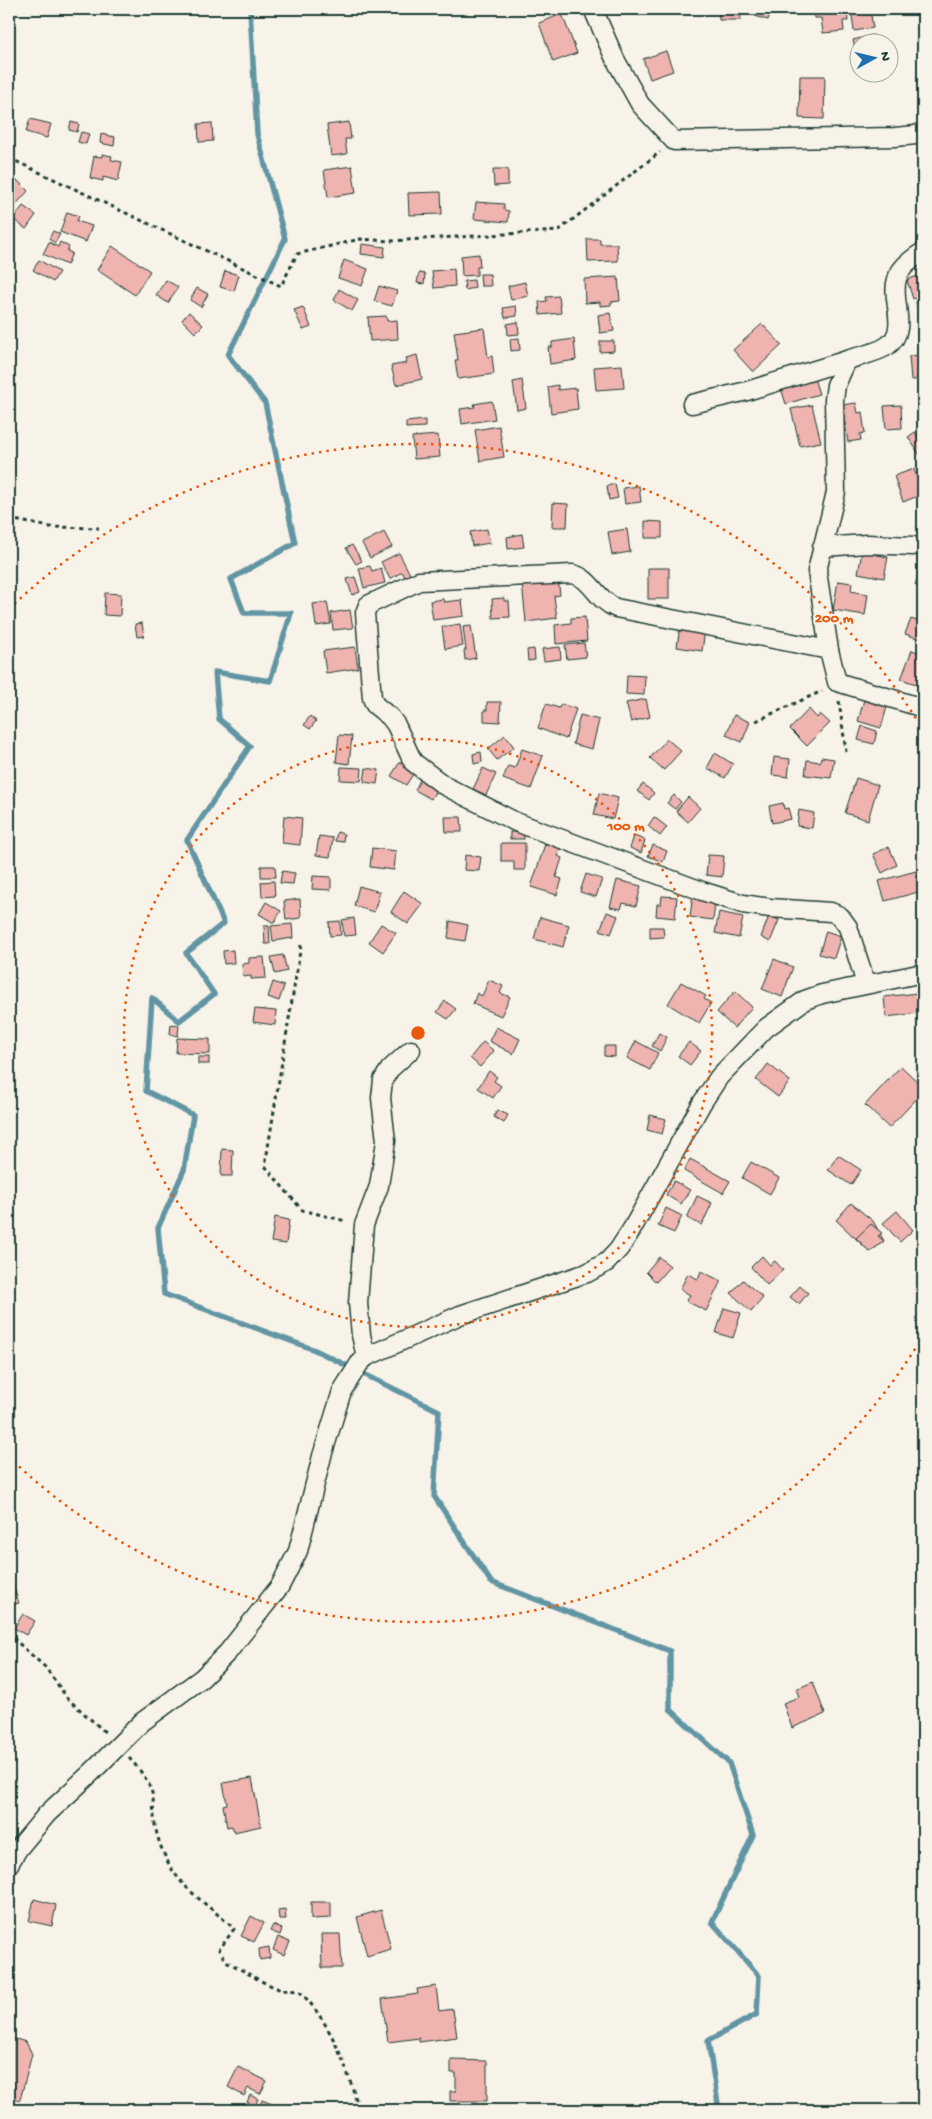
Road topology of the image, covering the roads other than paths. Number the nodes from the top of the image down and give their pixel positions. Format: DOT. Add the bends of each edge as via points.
graph roads {
  1 [pos="593,9"];
  2 [pos="923,132"];
  3 [pos="923,252"];
  4 [pos="847,360"];
  5 [pos="692,404"];
  6 [pos="913,546"];
  7 [pos="822,547"];
  8 [pos="828,650"];
  9 [pos="923,708"];
  10 [pos="923,974"];
  11 [pos="866,984"];
  12 [pos="411,1050"];
  13 [pos="366,1357"];
  14 [pos="9,1864"];
  1 -- 2 [label="street" via="640,104 674,141 895,137"];
  3 -- 4 [label="street" via="903,268 897,278 898,322 894,339 887,346"];
  4 -- 5 [label="street" via="747,391"];
  4 -- 7 [label="street" via="836,385 836,492"];
  6 -- 7 [label="street" via="867,544"];
  7 -- 8 [label="street" via="817,582"];
  8 -- 9 [label="street" via="837,682"];
  8 -- 11 [label="street" via="616,608 606,604 582,575 572,574 419,581 368,606 365,613 375,705 396,725 413,762 444,786 516,822 702,891 756,906 836,914 848,926"];
  10 -- 11 [label="street"];
  11 -- 13 [label="street" via="805,1000 766,1028 739,1054 702,1103 632,1229 606,1262 587,1274 460,1315"];
  12 -- 13 [label="street" via="383,1080 381,1098 386,1140 379,1186 364,1225 358,1303"];
  13 -- 14 [label="street" via="342,1391 298,1551 280,1586 228,1652 118,1745 47,1814"];
}
